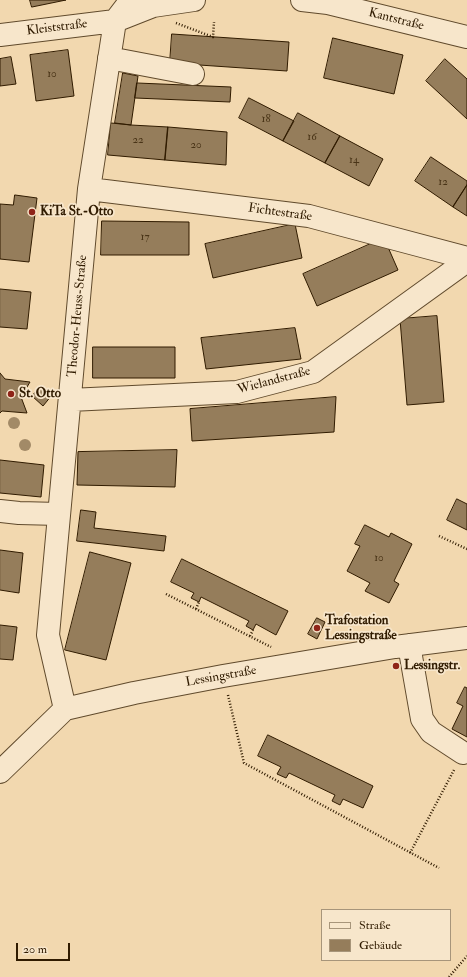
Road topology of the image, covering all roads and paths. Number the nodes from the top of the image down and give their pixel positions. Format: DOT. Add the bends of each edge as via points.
graph roads {
  1 [pos="131,0"];
  2 [pos="194,0"];
  3 [pos="302,0"];
  4 [pos="115,21"];
  5 [pos="175,22"];
  6 [pos="214,22"];
  7 [pos="0,35"];
  8 [pos="467,37"];
  9 [pos="109,58"];
  10 [pos="193,74"];
  11 [pos="89,189"];
  12 [pos="467,258"];
  13 [pos="467,261"];
  14 [pos="70,400"];
  15 [pos="0,511"];
  16 [pos="59,514"];
  17 [pos="439,536"];
  18 [pos="467,549"];
  19 [pos="166,594"];
  20 [pos="199,602"];
  21 [pos="196,609"];
  22 [pos="253,630"];
  23 [pos="250,636"];
  24 [pos="467,638"];
  25 [pos="409,645"];
  26 [pos="286,665"];
  27 [pos="223,676"];
  28 [pos="65,709"];
  29 [pos="463,753"];
  30 [pos="0,772"];
  31 [pos="410,853"];
  32 [pos="439,868"];
  33 [pos="467,956"];
  34 [pos="449,977"];
  1 -- 4 [label="street, Theodor-Heuss-Straße"];
  2 -- 4 [label="street" via="153,6"];
  3 -- 8 [label="street, Kantstraße" via="328,3"];
  4 -- 7 [label="street, Kleiststraße"];
  4 -- 9 [label="street, Theodor-Heuss-Straße"];
  5 -- 6 [label="path" via="213,36"];
  9 -- 10 [label="street"];
  9 -- 11 [label="street, Theodor-Heuss-Straße"];
  11 -- 12 [label="street, Fichtestraße" via="309,216"];
  11 -- 14 [label="street, Theodor-Heuss-Straße"];
  13 -- 14 [label="street, Wielandstraße" via="313,372 237,392"];
  14 -- 16 [label="street, Theodor-Heuss-Straße"];
  15 -- 16 [label="street"];
  16 -- 28 [label="street, Theodor-Heuss-Straße" via="48,634"];
  17 -- 18 [label="path"];
  19 -- 21 [label="path"];
  20 -- 21 [label="path"];
  21 -- 23 [label="path"];
  22 -- 23 [label="path"];
  23 -- 26 [label="path" via="276,649"];
  24 -- 25 [label="street, Lessingstraße"];
  25 -- 26 [label="street, Lessingstraße"];
  25 -- 29 [label="street" via="422,719 431,732"];
  26 -- 27 [label="street, Lessingstraße"];
  27 -- 28 [label="street, Lessingstraße"];
  27 -- 31 [label="path" via="244,763"];
  28 -- 30 [label="street"];
  29 -- 31 [label="path"];
  31 -- 32 [label="path"];
  33 -- 34 [label="path"];
}
